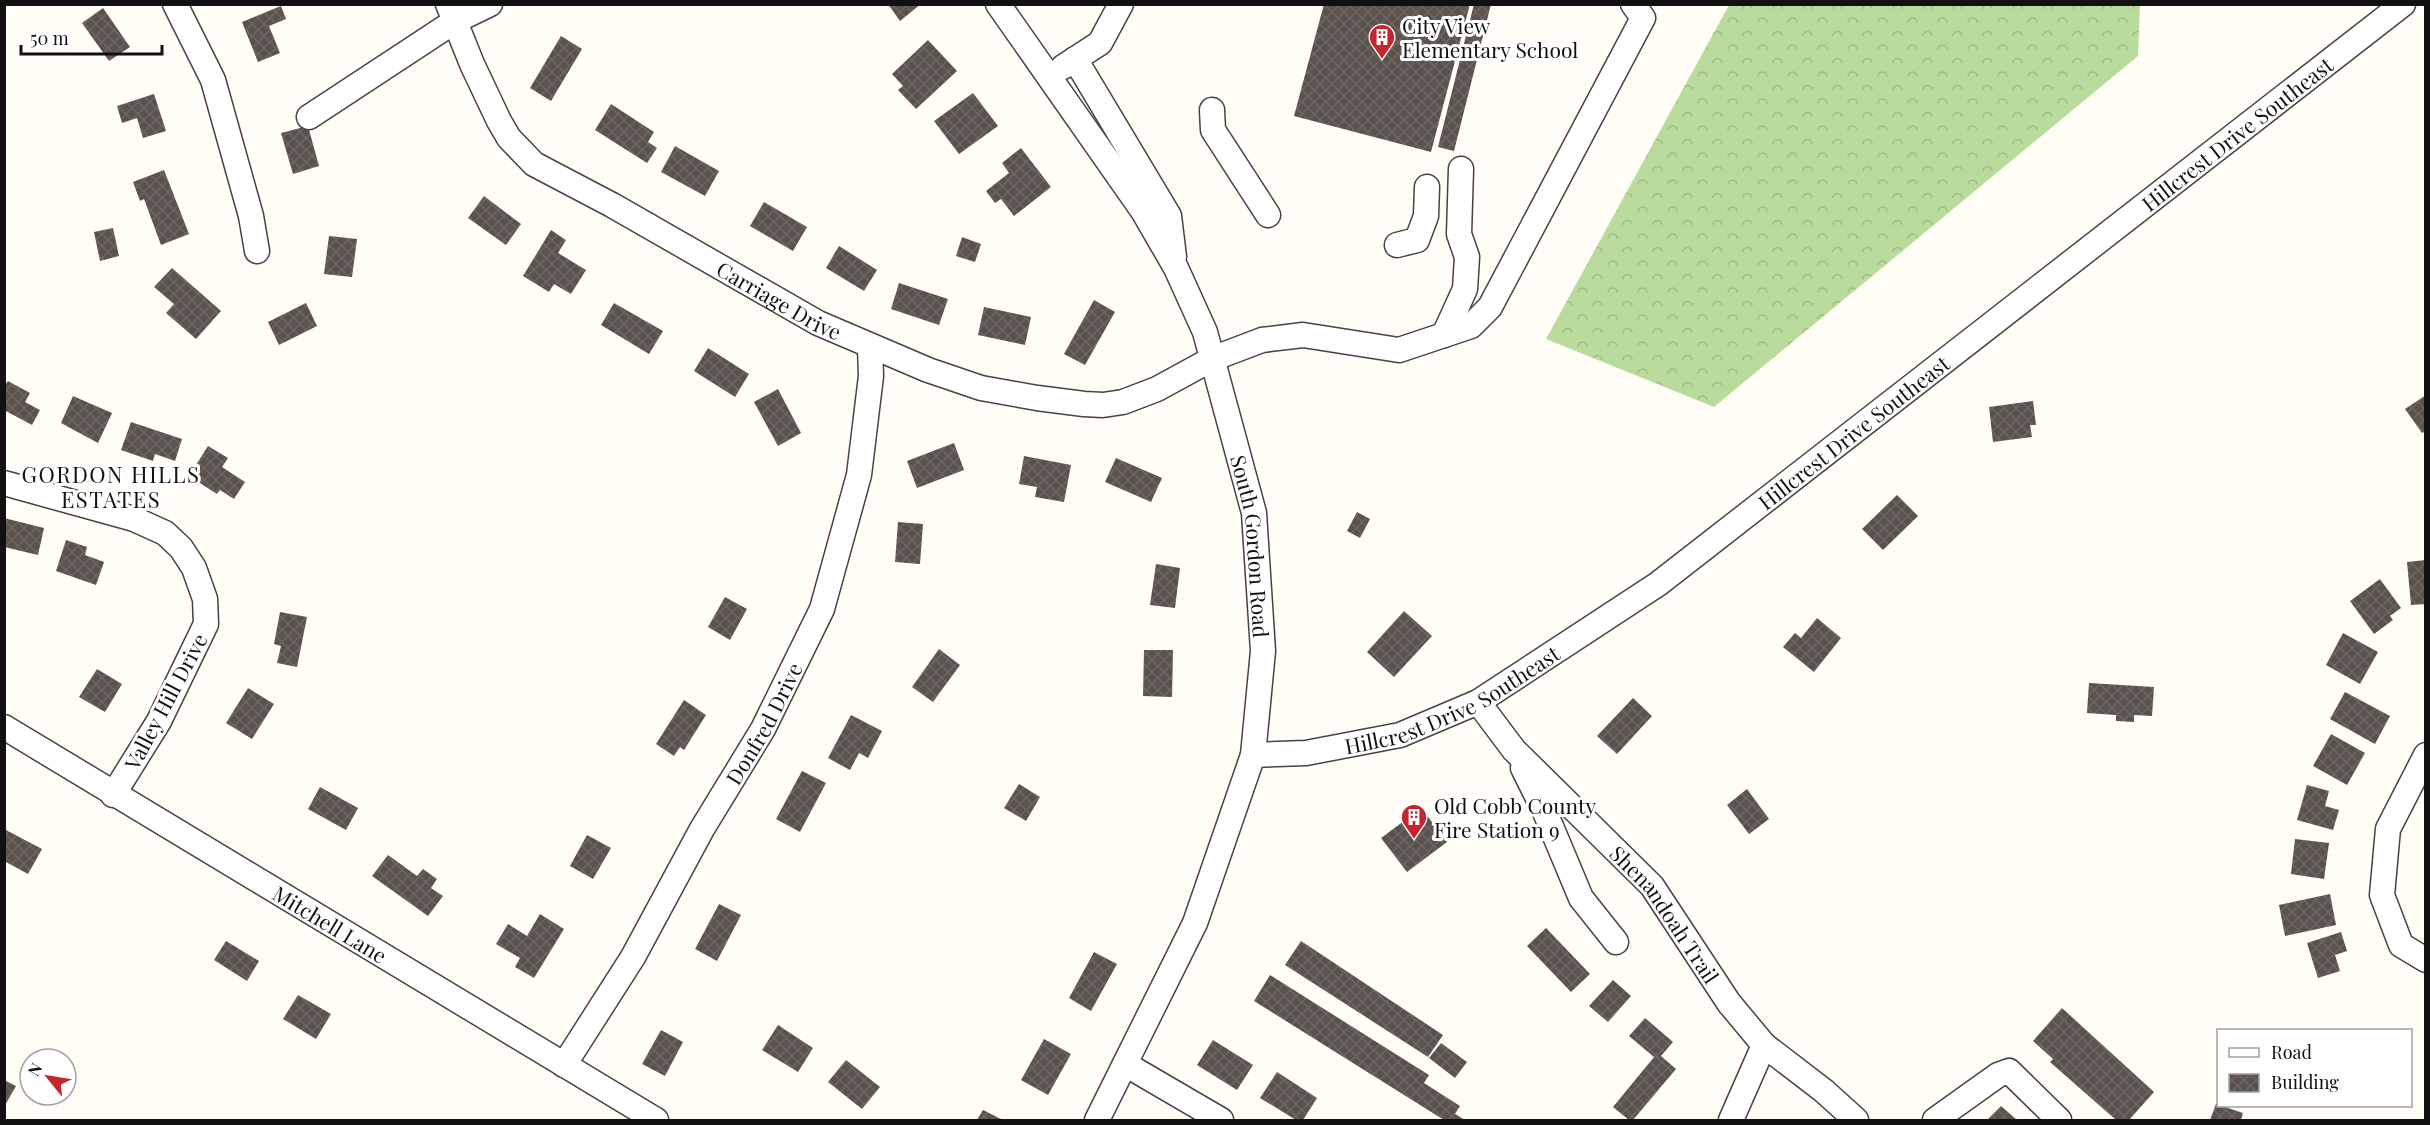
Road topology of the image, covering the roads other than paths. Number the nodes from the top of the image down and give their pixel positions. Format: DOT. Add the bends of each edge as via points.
graph roads {
  1 [pos="175,4"];
  2 [pos="490,4"];
  3 [pos="998,4"];
  4 [pos="1120,4"];
  5 [pos="1633,4"];
  6 [pos="2403,4"];
  7 [pos="452,13"];
  8 [pos="1075,59"];
  9 [pos="1048,76"];
  10 [pos="1212,110"];
  11 [pos="309,117"];
  12 [pos="1461,169"];
  13 [pos="1427,187"];
  14 [pos="1268,215"];
  15 [pos="1397,245"];
  16 [pos="257,251"];
  17 [pos="1176,268"];
  18 [pos="1444,335"];
  19 [pos="870,347"];
  20 [pos="1212,359"];
  21 [pos="4,483"];
  22 [pos="1478,702"];
  23 [pos="4,728"];
  24 [pos="1514,750"];
  25 [pos="1253,755"];
  26 [pos="2426,755"];
  27 [pos="113,795"];
  28 [pos="1616,942"];
  29 [pos="2426,960"];
  30 [pos="1764,1045"];
  31 [pos="1125,1064"];
  32 [pos="564,1065"];
  33 [pos="656,1120"];
  34 [pos="1097,1120"];
  35 [pos="1221,1120"];
  36 [pos="1731,1120"];
  37 [pos="1856,1120"];
  38 [pos="1935,1120"];
  39 [pos="2059,1120"];
  1 -- 16 [label="street" via="213,80"];
  2 -- 7 [label="street"];
  3 -- 9 [label="street, South Gordon Road"];
  4 -- 8 [label="street" via="1100,43"];
  5 -- 18 [label="street, Carriage Drive" via="1643,18 1490,307 1471,326"];
  6 -- 22 [label="street, Hillcrest Drive Southeast" via="1658,584"];
  7 -- 11 [label="street"];
  7 -- 19 [label="street, Carriage Drive" via="499,121 534,164 818,323"];
  8 -- 9 [label="street"];
  8 -- 17 [label="street" via="1169,216"];
  9 -- 17 [label="street, South Gordon Road" via="1143,211"];
  10 -- 14 [label="street" via="1213,130"];
  12 -- 18 [label="street" via="1459,234 1467,257 1465,289"];
  13 -- 15 [label="street" via="1426,216 1418,240"];
  17 -- 20 [label="street, South Gordon Road" via="1205,332"];
  18 -- 20 [label="street, Carriage Drive" via="1400,350 1303,335 1262,340"];
  19 -- 20 [label="street, Carriage Drive" via="981,388 1103,405 1157,389"];
  19 -- 32 [label="street, Donfred Drive" via="872,376 859,475 822,609 763,729 702,829 633,957"];
  20 -- 25 [label="street, South Gordon Road" via="1254,513 1263,651"];
  21 -- 27 [label="street, Valley Hill Drive" via="134,519 165,533 194,568 205,598 206,624 190,660 159,721"];
  22 -- 24 [label="street, Shenandoah Trail"];
  22 -- 25 [label="street, Hillcrest Drive Southeast" via="1400,735 1306,753"];
  23 -- 27 [label="street, Mitchell Lane"];
  24 -- 28 [label="street" via="1581,898"];
  24 -- 30 [label="street, Shenandoah Trail" via="1652,886 1730,1004"];
  25 -- 31 [label="street, South Gordon Road" via="1195,923"];
  26 -- 29 [label="street" via="2388,829 2382,895 2401,945"];
  27 -- 32 [label="street, Mitchell Lane"];
  30 -- 36 [label="street"];
  30 -- 37 [label="street, Shenandoah Trail"];
  31 -- 34 [label="street, South Gordon Road"];
  31 -- 35 [label="street"];
  32 -- 33 [label="street, Mitchell Lane"];
  38 -- 39 [label="street" via="2009,1071"];
}
